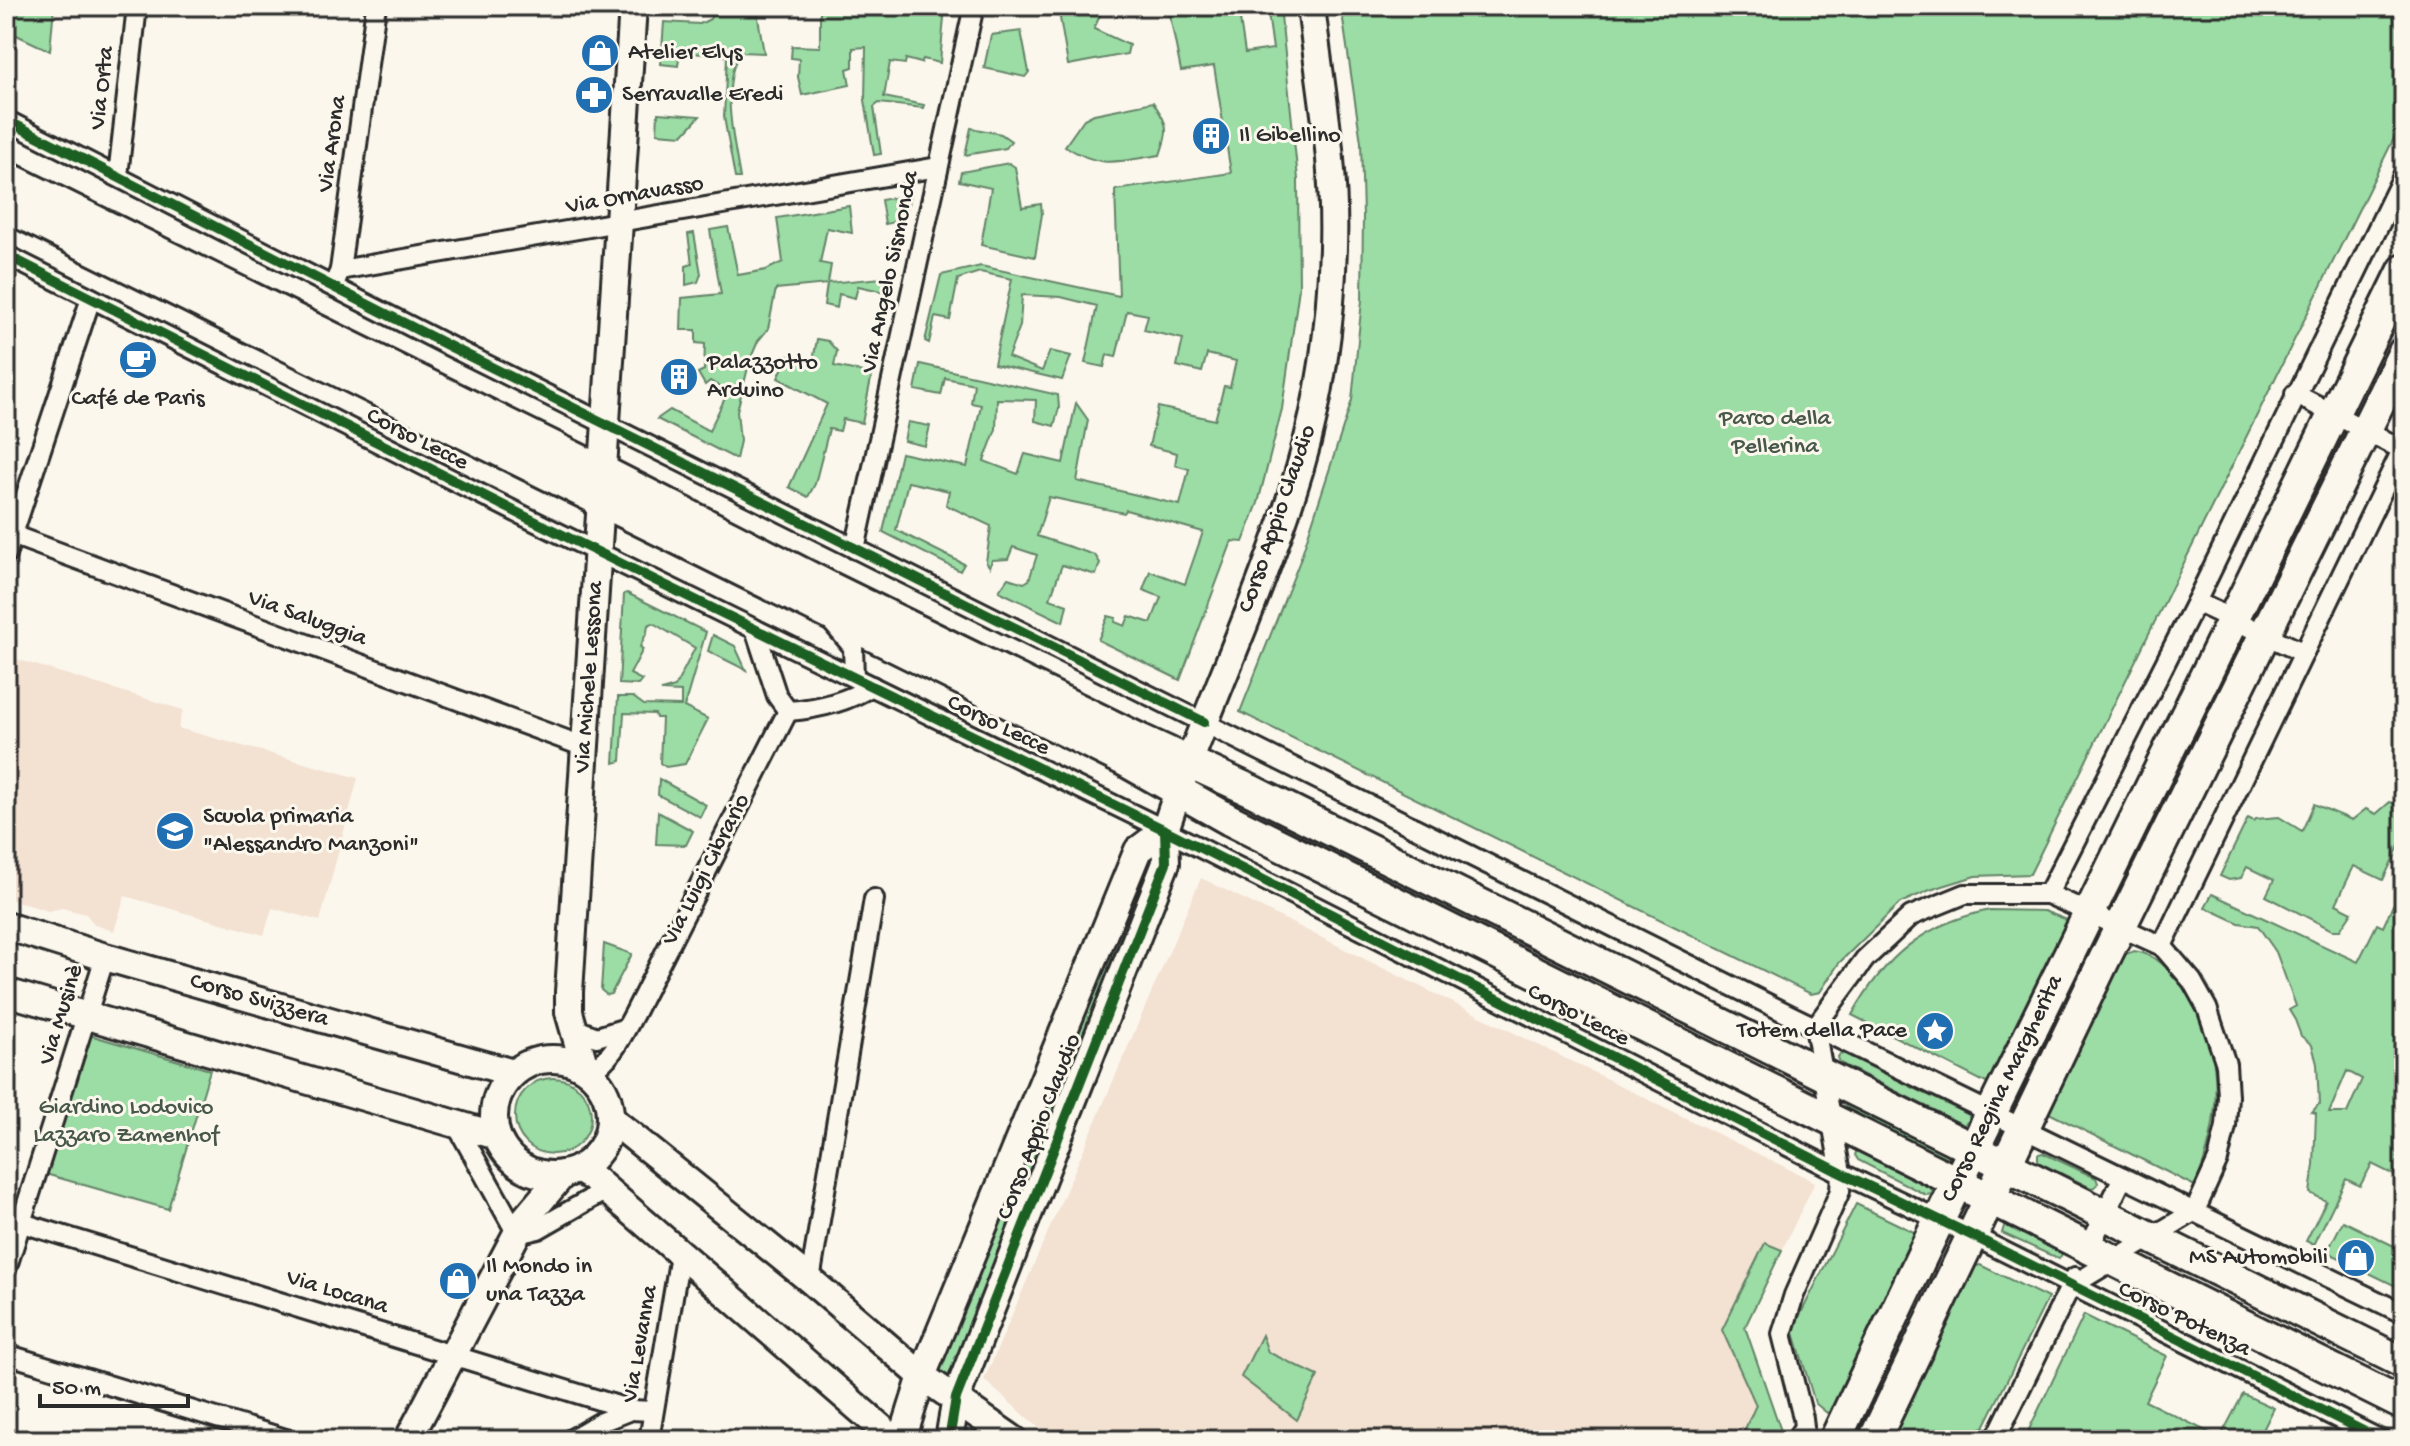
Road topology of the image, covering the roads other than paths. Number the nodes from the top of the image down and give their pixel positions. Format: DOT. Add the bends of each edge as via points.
graph roads {
  1 [pos="137,6"];
  2 [pos="376,6"];
  3 [pos="633,6"];
  4 [pos="974,6"];
  5 [pos="1311,6"];
  6 [pos="6,120"];
  7 [pos="938,167"];
  8 [pos="2404,174"];
  9 [pos="118,176"];
  10 [pos="6,177"];
  11 [pos="6,206"];
  12 [pos="620,222"];
  13 [pos="6,255"];
  14 [pos="2404,270"];
  15 [pos="336,278"];
  16 [pos="91,298"];
  17 [pos="2404,352"];
  18 [pos="2295,394"];
  19 [pos="2333,414"];
  20 [pos="608,424"];
  21 [pos="2365,431"];
  22 [pos="2403,448"];
  23 [pos="602,487"];
  24 [pos="12,535"];
  25 [pos="855,549"];
  26 [pos="598,552"];
  27 [pos="6,555"];
  28 [pos="2196,602"];
  29 [pos="822,609"];
  30 [pos="2232,619"];
  31 [pos="755,629"];
  32 [pos="2265,635"];
  33 [pos="2304,653"];
  34 [pos="854,677"];
  35 [pos="872,686"];
  36 [pos="788,711"];
  37 [pos="1204,722"];
  38 [pos="585,747"];
  39 [pos="1189,762"];
  40 [pos="1178,791"];
  41 [pos="1165,830"];
  42 [pos="2048,894"];
  43 [pos="874,899"];
  44 [pos="2090,912"];
  45 [pos="6,926"];
  46 [pos="2121,926"];
  47 [pos="2162,946"];
  48 [pos="105,957"];
  49 [pos="6,992"];
  50 [pos="88,1017"];
  51 [pos="571,1020"];
  52 [pos="1815,1027"];
  53 [pos="626,1028"];
  54 [pos="540,1059"];
  55 [pos="588,1070"];
  56 [pos="513,1073"];
  57 [pos="1823,1074"];
  58 [pos="1992,1112"];
  59 [pos="1831,1118"];
  60 [pos="611,1119"];
  61 [pos="456,1124"];
  62 [pos="2023,1127"];
  63 [pos="497,1136"];
  64 [pos="1975,1149"];
  65 [pos="516,1163"];
  66 [pos="2006,1164"];
  67 [pos="571,1172"];
  68 [pos="1841,1173"];
  69 [pos="2123,1177"];
  70 [pos="1958,1182"];
  71 [pos="606,1190"];
  72 [pos="1989,1198"];
  73 [pos="2195,1211"];
  74 [pos="2105,1213"];
  75 [pos="1939,1220"];
  76 [pos="14,1221"];
  77 [pos="520,1227"];
  78 [pos="1971,1235"];
  79 [pos="2153,1237"];
  80 [pos="2100,1254"];
  81 [pos="680,1255"];
  82 [pos="6,1270"];
  83 [pos="810,1280"];
  84 [pos="2071,1286"];
  85 [pos="2404,1314"];
  86 [pos="453,1353"];
  87 [pos="6,1354"];
  88 [pos="2404,1363"];
  89 [pos="922,1376"];
  90 [pos="956,1398"];
  91 [pos="2404,1405"];
  92 [pos="631,1410"];
  93 [pos="653,1411"];
  94 [pos="229,1431"];
  95 [pos="1800,1433"];
  96 [pos="289,1440"];
  97 [pos="408,1440"];
  98 [pos="570,1440"];
  99 [pos="649,1440"];
  100 [pos="895,1440"];
  101 [pos="902,1440"];
  102 [pos="949,1440"];
  103 [pos="1014,1440"];
  104 [pos="1833,1440"];
  105 [pos="1874,1440"];
  106 [pos="1995,1440"];
  107 [pos="2381,1440"];
  1 -- 9 [label="street, Via Orta"];
  2 -- 15 [label="street, Via Arona"];
  3 -- 12 [label="street, Via Michele Lessona"];
  4 -- 7 [label="street, Via Angelo Sismonda"];
  5 -- 37 [label="street, Corso Appio Claudio" via="1332,189 1334,246 1324,356 1300,468"];
  6 -- 9 [label="street"];
  7 -- 12 [label="street, Via Ornavasso"];
  7 -- 25 [label="street, Via Angelo Sismonda"];
  8 -- 18 [label="street"];
  9 -- 15 [label="street"];
  10 -- 23 [label="main road, Corso Lecce"];
  11 -- 23 [label="main road, Corso Lecce"];
  12 -- 15 [label="street, Via Ornavasso"];
  12 -- 20 [label="street, Via Michele Lessona"];
  13 -- 16 [label="street, Corso Lecce"];
  14 -- 19 [label="main road, Corso Regina Margherita"];
  15 -- 20 [label="street"];
  16 -- 24 [label="street"];
  16 -- 26 [label="street, Corso Lecce"];
  17 -- 21 [label="main road, Corso Regina Margherita"];
  18 -- 19 [label="street"];
  18 -- 28 [label="street"];
  19 -- 21 [label="street"];
  19 -- 30 [label="main road, Corso Regina Margherita"];
  20 -- 23 [label="street, Via Michele Lessona"];
  20 -- 25 [label="street"];
  21 -- 22 [label="street"];
  21 -- 32 [label="main road, Corso Regina Margherita"];
  22 -- 33 [label="street"];
  23 -- 26 [label="street, Via Michele Lessona"];
  23 -- 29 [label="main road, Corso Lecce"];
  23 -- 39 [label="main road, Corso Lecce" via="845,595"];
  24 -- 27 [label="street"];
  24 -- 38 [label="street, Via Saluggia"];
  25 -- 37 [label="street"];
  26 -- 31 [label="street, Corso Lecce"];
  26 -- 38 [label="street, Via Michele Lessona"];
  28 -- 30 [label="street"];
  28 -- 42 [label="street"];
  29 -- 34 [label="street, Corso Lecce" via="853,647"];
  29 -- 40 [label="main road, Corso Lecce"];
  30 -- 32 [label="street"];
  30 -- 44 [label="main road, Corso Regina Margherita"];
  31 -- 34 [label="street, Corso Lecce"];
  31 -- 36 [label="street" via="777,696"];
  32 -- 33 [label="street"];
  32 -- 46 [label="main road, Corso Regina Margherita"];
  33 -- 47 [label="street"];
  34 -- 35 [label="street, Corso Lecce"];
  35 -- 36 [label="street" via="853,697"];
  35 -- 41 [label="street, Corso Lecce"];
  36 -- 53 [label="street, Via Luigi Cibrario"];
  37 -- 39 [label="street, Corso Appio Claudio"];
  37 -- 52 [label="street"];
  38 -- 51 [label="street, Via Michele Lessona"];
  39 -- 40 [label="street, Corso Appio Claudio"];
  39 -- 57 [label="main road, Corso Lecce"];
  40 -- 41 [label="street, Corso Appio Claudio"];
  40 -- 59 [label="main road, Corso Lecce"];
  41 -- 68 [label="street, Corso Lecce"];
  41 -- 89 [label="street, Corso Appio Claudio" via="1138,850"];
  41 -- 90 [label="street, Corso Appio Claudio" via="1166,863"];
  42 -- 44 [label="street"];
  42 -- 52 [label="street" via="1965,894 1911,916 1865,959"];
  43 -- 83 [label="street"];
  44 -- 46 [label="street"];
  44 -- 58 [label="main road, Corso Regina Margherita"];
  45 -- 48 [label="street, Corso Svizzera"];
  46 -- 47 [label="street"];
  46 -- 62 [label="main road, Corso Regina Margherita"];
  47 -- 73 [label="street" via="2207,1008 2226,1064 2226,1126 2218,1160"];
  48 -- 50 [label="street, Via Musinè"];
  48 -- 56 [label="street, Corso Svizzera"];
  49 -- 50 [label="street"];
  50 -- 61 [label="street"];
  50 -- 76 [label="street, Via Musinè"];
  51 -- 53 [label="street" via="597,1037"];
  51 -- 54 [label="street, Via Michele Lessona"];
  51 -- 55 [label="street, Via Michele Lessona"];
  52 -- 57 [label="street, Corso Regina Margherita"];
  52 -- 58 [label="street"];
  53 -- 55 [label="street, Via Luigi Cibrario" via="604,1064"];
  54 -- 55 [label="street" via="571,1061"];
  54 -- 56 [label="street"];
  55 -- 60 [label="street" via="606,1093"];
  56 -- 63 [label="street" via="496,1102"];
  57 -- 59 [label="street, Corso Regina Margherita"];
  57 -- 64 [label="main road, Corso Lecce"];
  58 -- 62 [label="street"];
  58 -- 64 [label="main road, Corso Regina Margherita"];
  59 -- 68 [label="street, Corso Regina Margherita"];
  59 -- 70 [label="main road, Corso Lecce"];
  60 -- 67 [label="street" via="602,1149"];
  60 -- 83 [label="street"];
  61 -- 63 [label="street"];
  61 -- 77 [label="street"];
  62 -- 66 [label="main road, Corso Regina Margherita"];
  62 -- 69 [label="street"];
  63 -- 65 [label="street"];
  64 -- 66 [label="main road, Corso Lecce"];
  64 -- 70 [label="main road, Corso Regina Margherita"];
  65 -- 67 [label="street" via="547,1175"];
  65 -- 77 [label="street"];
  66 -- 72 [label="main road, Corso Regina Margherita"];
  66 -- 74 [label="main road"];
  67 -- 71 [label="street"];
  67 -- 77 [label="street"];
  68 -- 75 [label="street, Corso Lecce"];
  68 -- 95 [label="street, Corso Regina Margherita" via="1840,1191 1782,1334"];
  69 -- 73 [label="street"];
  69 -- 74 [label="street"];
  70 -- 72 [label="main road, Corso Lecce"];
  70 -- 75 [label="main road, Corso Regina Margherita"];
  71 -- 77 [label="street" via="538,1229"];
  71 -- 81 [label="street"];
  72 -- 78 [label="main road, Corso Regina Margherita"];
  72 -- 80 [label="main road, Corso Potenza"];
  73 -- 79 [label="street"];
  73 -- 85 [label="street"];
  74 -- 79 [label="main road"];
  74 -- 80 [label="street"];
  75 -- 78 [label="street, Corso Lecce"];
  75 -- 104 [label="main road, Corso Regina Margherita"];
  76 -- 82 [label="street, Via Musinè"];
  76 -- 86 [label="street, Via Locana"];
  77 -- 86 [label="street"];
  78 -- 84 [label="street, Corso Potenza"];
  78 -- 105 [label="main road, Corso Regina Margherita"];
  79 -- 80 [label="street"];
  79 -- 88 [label="main road"];
  80 -- 84 [label="street"];
  80 -- 91 [label="main road, Corso Potenza"];
  81 -- 93 [label="street, Via Levanna"];
  81 -- 100 [label="street"];
  83 -- 89 [label="street"];
  84 -- 106 [label="street"];
  84 -- 107 [label="street, Corso Potenza"];
  86 -- 92 [label="street, Via Locana"];
  86 -- 97 [label="street"];
  87 -- 94 [label="street"];
  89 -- 90 [label="street"];
  89 -- 101 [label="street, Corso Appio Claudio"];
  90 -- 102 [label="street, Corso Appio Claudio"];
  90 -- 103 [label="street"];
  92 -- 93 [label="street, Via Locana"];
  92 -- 98 [label="street"];
  93 -- 99 [label="street, Via Levanna"];
  94 -- 96 [label="street"];
  95 -- 104 [label="street, Corso Regina Margherita"];
}
